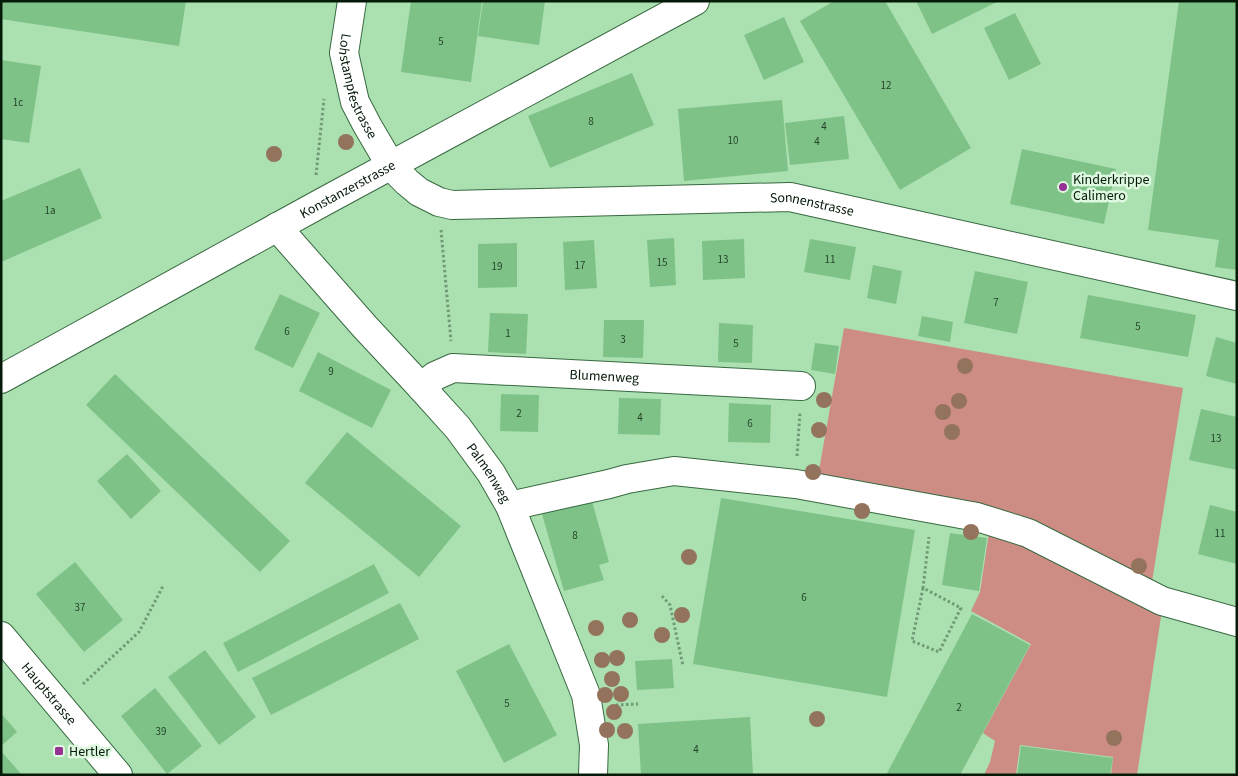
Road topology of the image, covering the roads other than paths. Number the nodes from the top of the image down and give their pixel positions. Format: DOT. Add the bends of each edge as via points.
graph roads {
  1 [pos="352,1"];
  2 [pos="695,1"];
  3 [pos="391,166"];
  4 [pos="277,227"];
  5 [pos="1237,296"];
  6 [pos="1,379"];
  7 [pos="797,386"];
  8 [pos="421,387"];
  9 [pos="510,506"];
  10 [pos="1237,622"];
  11 [pos="1,636"];
  12 [pos="118,775"];
  13 [pos="593,775"];
  1 -- 3 [label="street, Lohstampfestrasse" via="344,53 355,102"];
  2 -- 3 [label="street, Konstanzerstrasse"];
  3 -- 4 [label="street, Konstanzerstrasse"];
  3 -- 5 [label="street, Sonnenstrasse" via="419,192 452,205 790,197"];
  4 -- 6 [label="street, Konstanzerstrasse"];
  4 -- 8 [label="street, Palmenweg"];
  7 -- 8 [label="street, Blumenweg" via="453,368"];
  8 -- 9 [label="street, Palmenweg" via="458,428"];
  9 -- 10 [label="street" via="674,471 796,484 977,517 1028,533 1162,601"];
  9 -- 13 [label="street, Palmenweg" via="586,695 594,745"];
  11 -- 12 [label="street, Hauptstrasse"];
}
